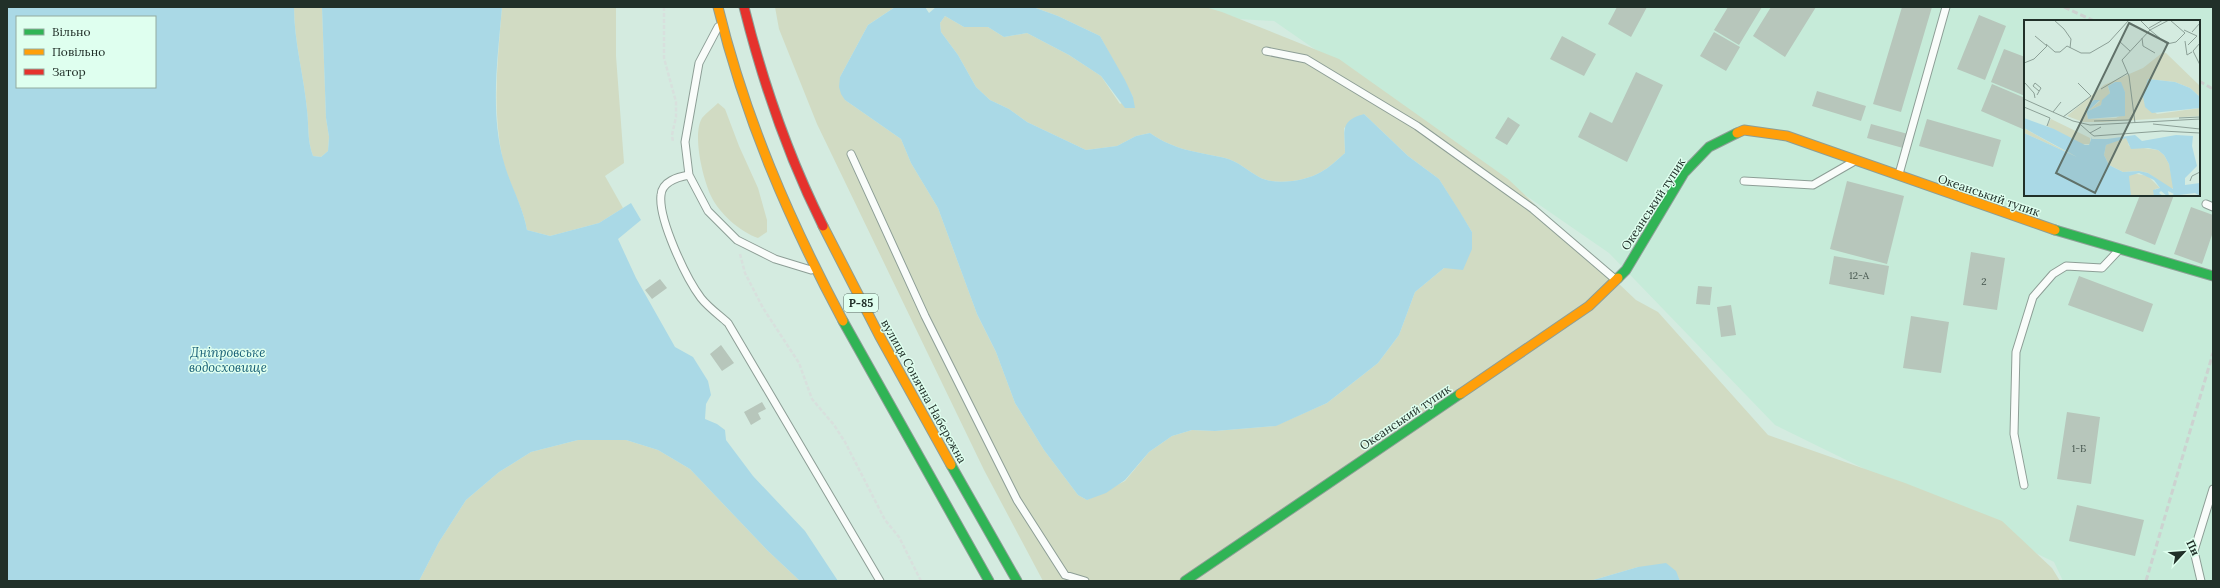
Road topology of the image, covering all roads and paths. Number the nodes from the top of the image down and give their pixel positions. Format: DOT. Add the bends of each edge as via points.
graph roads {
  1 [pos="664,7"];
  2 [pos="718,7"];
  3 [pos="744,7"];
  4 [pos="1946,7"];
  5 [pos="721,22"];
  6 [pos="1266,51"];
  7 [pos="686,153"];
  8 [pos="851,154"];
  9 [pos="1855,161"];
  10 [pos="689,175"];
  11 [pos="1899,176"];
  12 [pos="1744,181"];
  13 [pos="737,240"];
  14 [pos="2120,249"];
  15 [pos="817,272"];
  16 [pos="2213,276"];
  17 [pos="1616,280"];
  18 [pos="2024,485"];
  19 [pos="2213,489"];
  20 [pos="880,581"];
  21 [pos="921,581"];
  22 [pos="989,581"];
  23 [pos="1017,581"];
  24 [pos="1085,581"];
  25 [pos="1185,581"];
  26 [pos="2201,581"];
  1 -- 7 [label="path" via="664,58 676,102 672,135 674,145"];
  2 -- 5 [label="main road, Р-85"];
  3 -- 23 [label="main road, вулиця Сонячна Набережна / Р-85" via="779,128 806,193 908,389"];
  4 -- 11 [label="lane"];
  5 -- 7 [label="lane" via="699,63 685,142"];
  5 -- 15 [label="main road, Р-85" via="739,87 766,163"];
  6 -- 17 [label="lane" via="1306,59 1417,126 1533,209"];
  7 -- 10 [label="lane"];
  8 -- 24 [label="lane" via="925,316 1017,500 1065,575"];
  9 -- 11 [label="main road, Океанський тупик"];
  9 -- 12 [label="lane" via="1813,185"];
  9 -- 17 [label="main road, Океанський тупик" via="1787,136 1744,130 1708,146 1684,173 1626,270"];
  10 -- 13 [label="lane" via="708,211"];
  10 -- 20 [label="lane" via="678,177 668,183 661,194 662,214 671,240 701,298 728,323"];
  11 -- 14 [label="main road, Океанський тупик" via="2037,225"];
  13 -- 15 [label="lane" via="775,259"];
  13 -- 21 [label="path" via="745,273 763,308 799,363 812,399 845,442 885,520 899,536"];
  14 -- 16 [label="main road, Океанський тупик"];
  14 -- 18 [label="lane" via="2102,268 2066,266 2053,274 2033,298 2016,352 2014,434"];
  15 -- 22 [label="main road, Р-85" via="886,401"];
  17 -- 25 [label="main road, Океанський тупик" via="1589,306"];
  19 -- 26 [label="lane" via="2194,551"];
}
